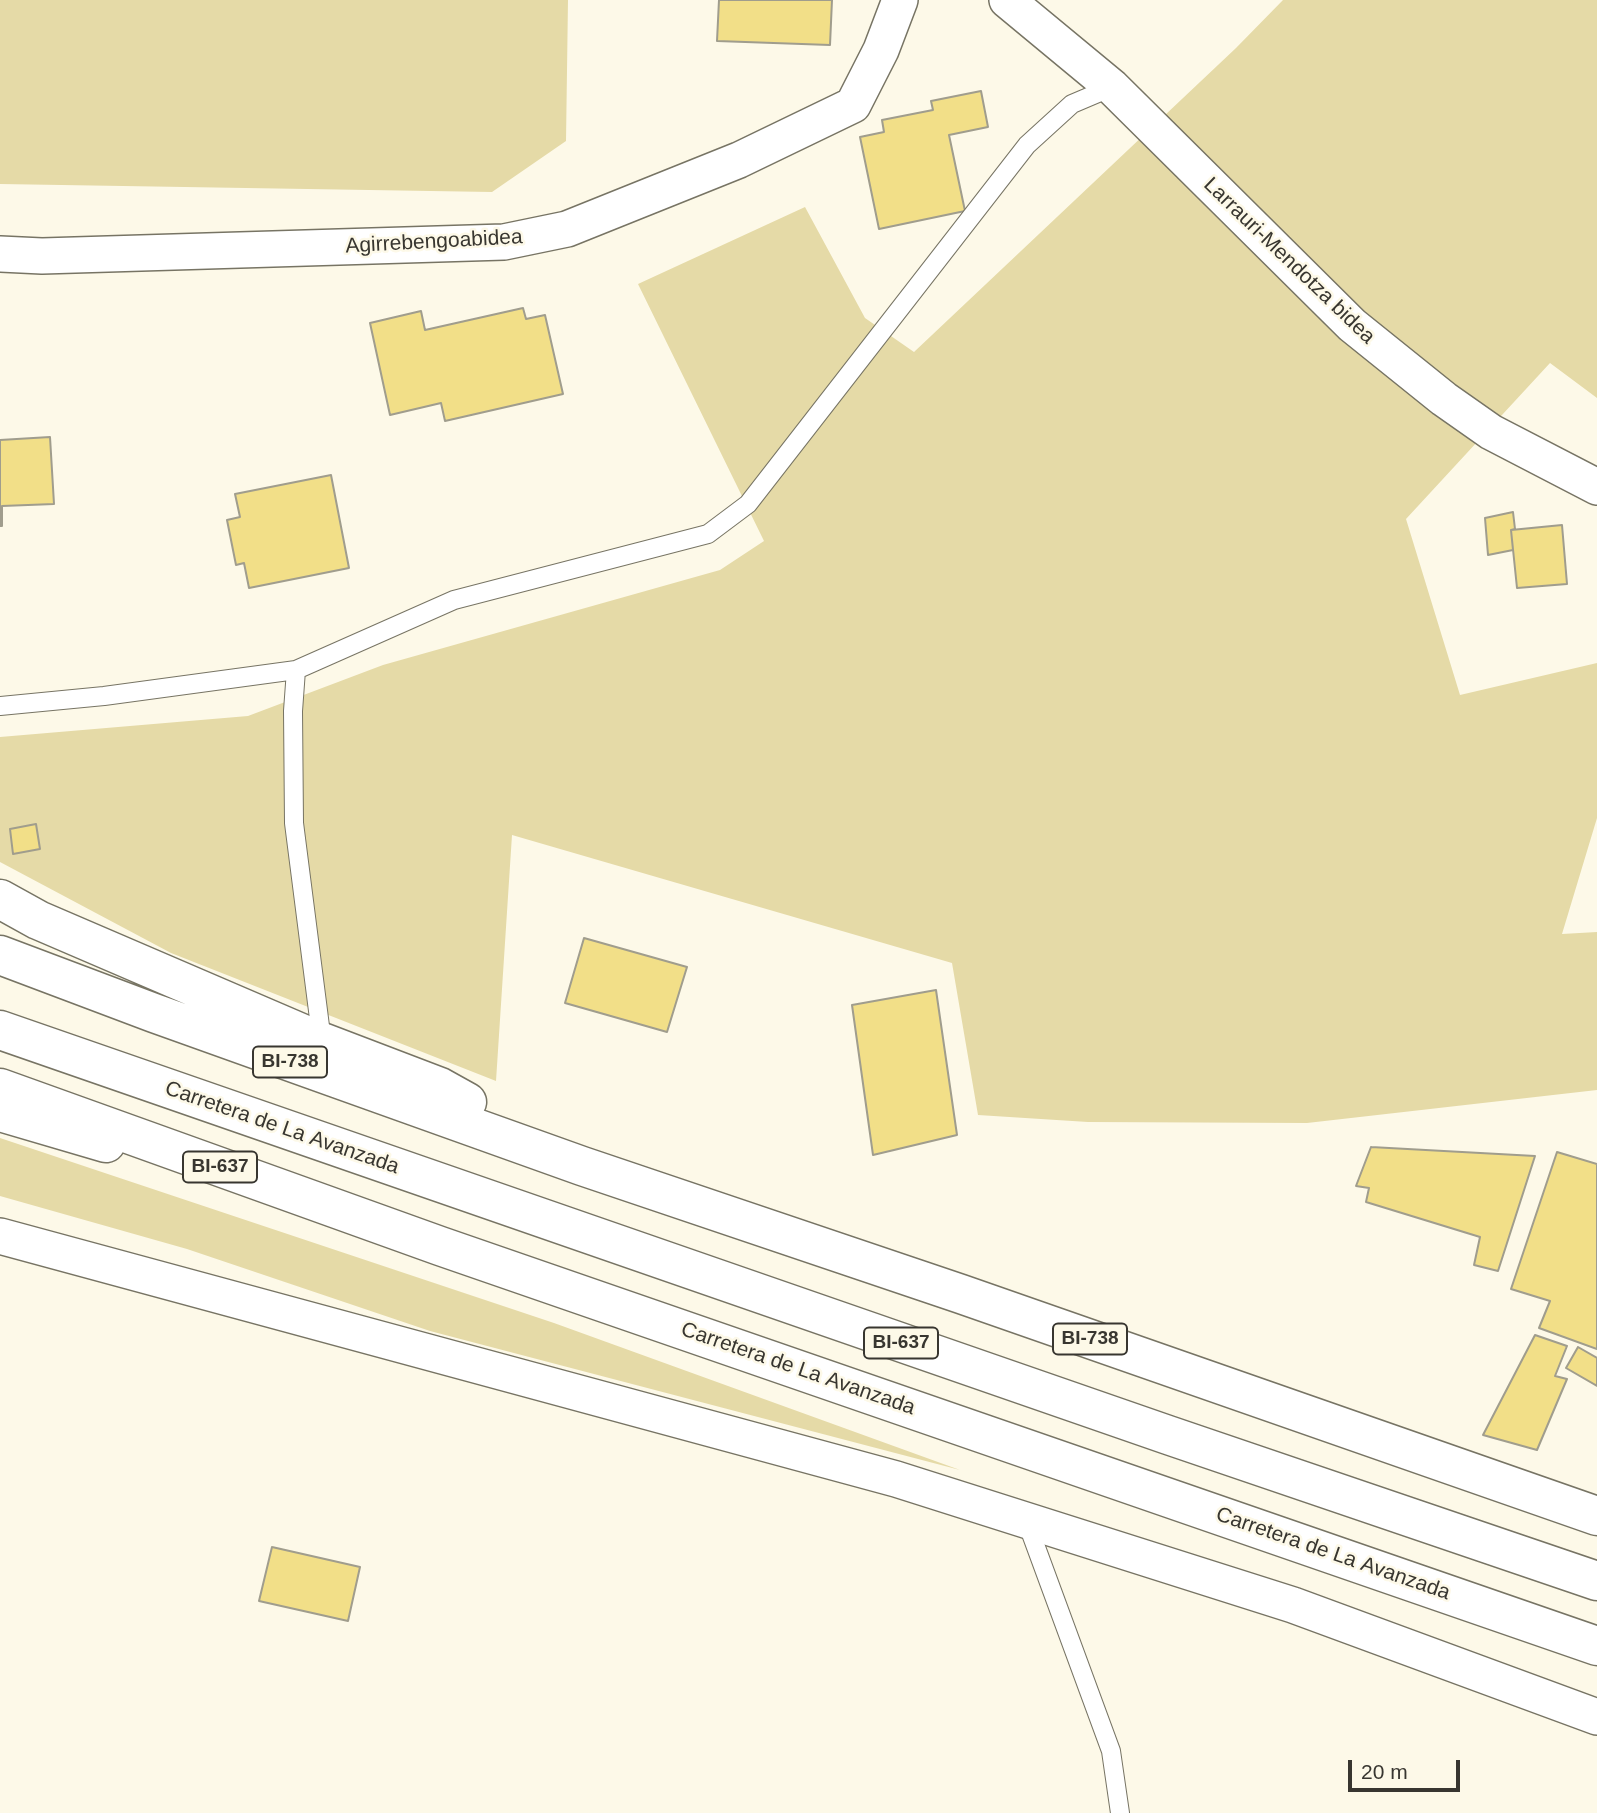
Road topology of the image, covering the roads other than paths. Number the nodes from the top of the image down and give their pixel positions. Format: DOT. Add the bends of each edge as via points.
graph roads {
  1 [pos="900,0"];
  2 [pos="1007,0"];
  3 [pos="1037,11"];
  4 [pos="1112,87"];
  5 [pos="0,254"];
  6 [pos="1597,487"];
  7 [pos="296,670"];
  8 [pos="0,706"];
  9 [pos="0,899"];
  10 [pos="0,955"];
  11 [pos="0,1003"];
  12 [pos="0,1030"];
  13 [pos="322,1042"];
  14 [pos="0,1088"];
  15 [pos="206,1101"];
  16 [pos="0,1112"];
  17 [pos="582,1166"];
  18 [pos="0,1236"];
  19 [pos="440,1246"];
  20 [pos="1597,1516"];
  21 [pos="1026,1520"];
  22 [pos="1597,1581"];
  23 [pos="1597,1646"];
  24 [pos="1597,1717"];
  25 [pos="1120,1813"];
  1 -- 5 [label="street, Agirrebengoabidea" via="853,105 739,160 567,229 504,242 69,256"];
  2 -- 3 [label="street, Larrauri-Mendotza bidea"];
  3 -- 4 [label="street, Larrauri-Mendotza bidea"];
  4 -- 6 [label="street, Larrauri-Mendotza bidea" via="1352,325 1491,432"];
  4 -- 7 [label="lane" via="1072,104 1027,145 748,503 708,534 454,600"];
  7 -- 8 [label="lane"];
  7 -- 13 [label="lane" via="294,823"];
  9 -- 13 [label="main road" via="38,920"];
  10 -- 17 [label="main road, BI-738"];
  11 -- 15 [label="main road"];
  12 -- 15 [label="main road, Carretera de La Avanzada / BI-637"];
  13 -- 17 [label="main road" via="440,1087"];
  14 -- 19 [label="main road, Carretera de La Avanzada / BI-637"];
  15 -- 22 [label="main road, Carretera de La Avanzada / BI-637"];
  16 -- 19 [label="main road"];
  17 -- 20 [label="main road, BI-738"];
  18 -- 21 [label="street" via="896,1479"];
  19 -- 23 [label="main road, Carretera de La Avanzada / BI-637"];
  21 -- 24 [label="street" via="1293,1605"];
  21 -- 25 [label="lane" via="1111,1751"];
}
